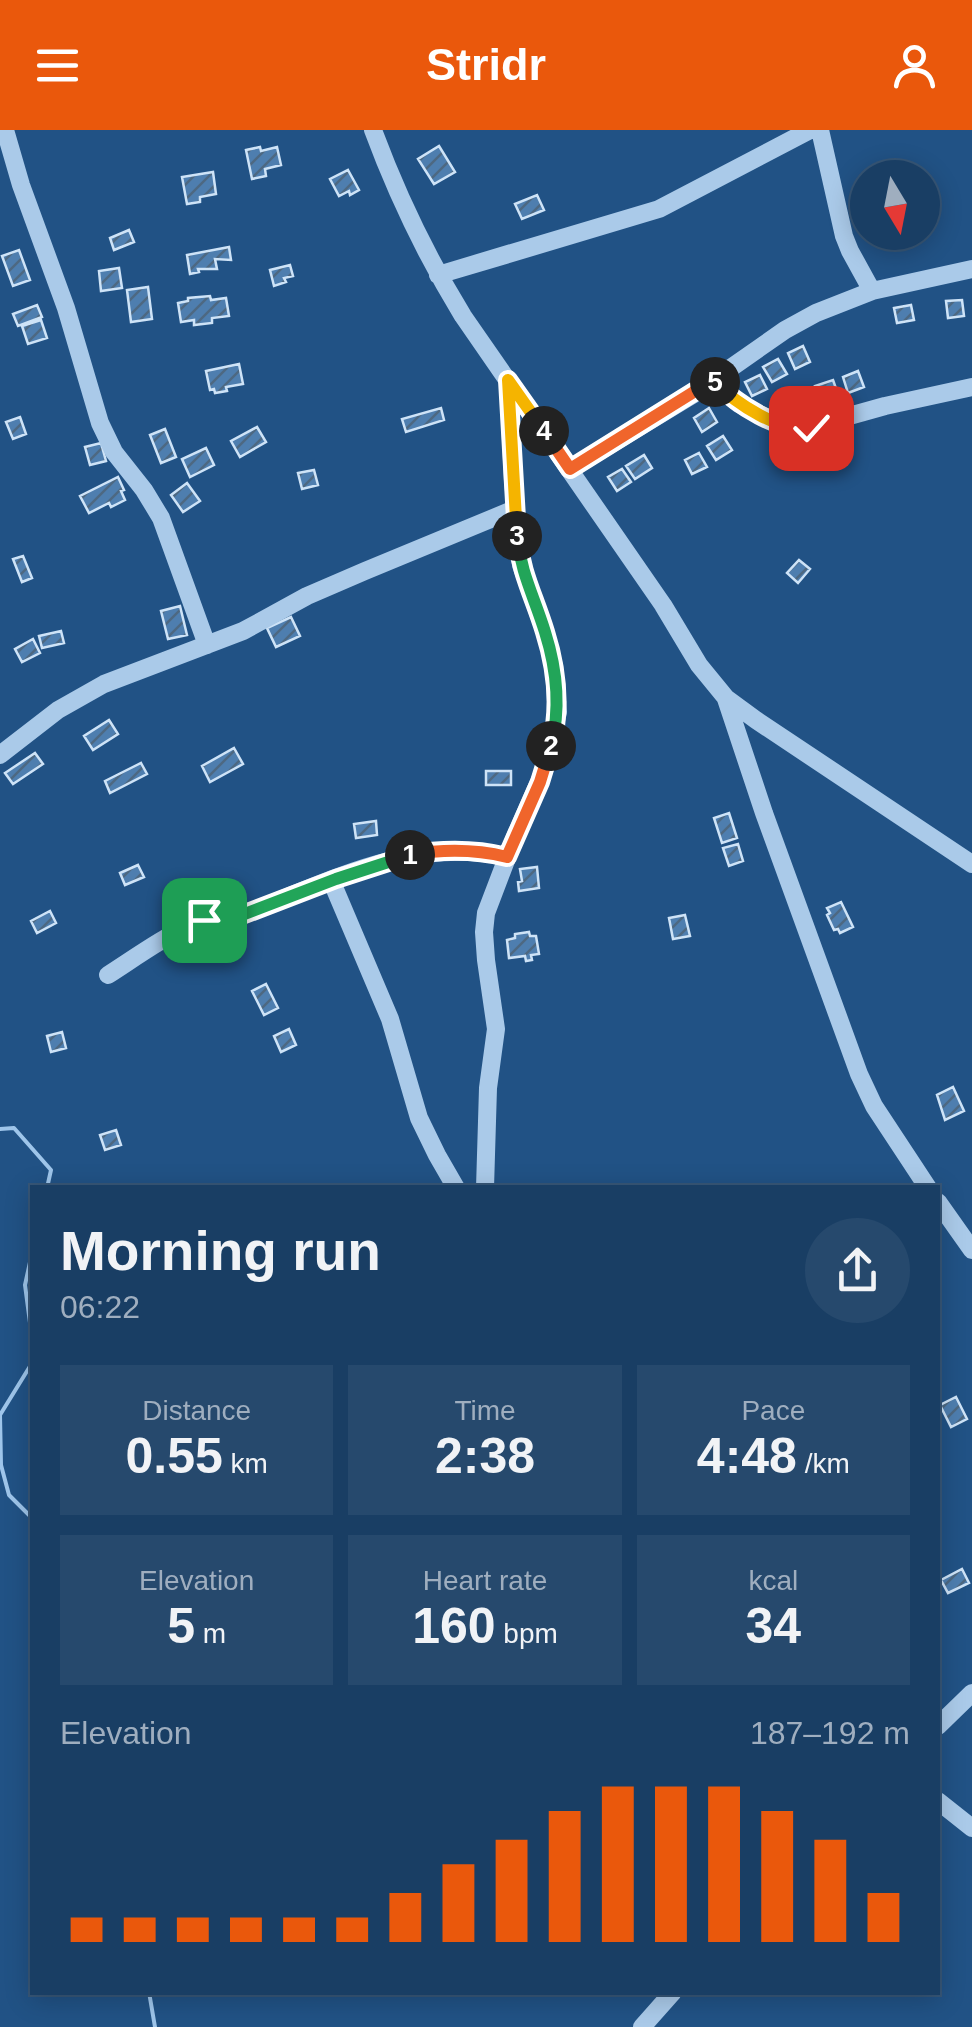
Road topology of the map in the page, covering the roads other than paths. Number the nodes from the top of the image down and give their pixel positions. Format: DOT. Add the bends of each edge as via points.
graph roads {
  1 [pos="5,130"];
  2 [pos="373,130"];
  3 [pos="810,130"];
  4 [pos="820,130"];
  5 [pos="972,269"];
  6 [pos="438,275"];
  7 [pos="872,292"];
  8 [pos="508,380"];
  9 [pos="713,380"];
  10 [pos="972,387"];
  11 [pos="570,469"];
  12 [pos="515,509"];
  13 [pos="208,645"];
  14 [pos="726,698"];
  15 [pos="0,755"];
  16 [pos="507,857"];
  17 [pos="972,864"];
  18 [pos="331,880"];
  19 [pos="108,975"];
  20 [pos="454,1185"];
  21 [pos="484,1185"];
  22 [pos="926,1185"];
  23 [pos="940,1205"];
  24 [pos="972,1250"];
  25 [pos="968,1703"];
  26 [pos="940,1724"];
  27 [pos="940,1803"];
  28 [pos="972,1828"];
  29 [pos="654,1995"];
  30 [pos="669,1995"];
  31 [pos="647,2020"];
  1 -- 13 [label="street" via="100,424 161,518"];
  2 -- 6 [label="street"];
  3 -- 6 [label="street" via="659,209"];
  4 -- 7 [label="street" via="844,236"];
  5 -- 7 [label="street"];
  6 -- 8 [label="street"];
  7 -- 9 [label="street" via="785,330"];
  8 -- 11 [label="street"];
  8 -- 12 [label="street"];
  9 -- 10 [label="street" via="739,404 799,430"];
  9 -- 11 [label="street"];
  11 -- 14 [label="street"];
  12 -- 13 [label="street"];
  12 -- 16 [label="street" via="521,566 554,666 558,712 545,768"];
  13 -- 15 [label="street" via="88,692"];
  14 -- 17 [label="street"];
  14 -- 22 [label="street" via="859,1074"];
  16 -- 18 [label="street" via="428,852"];
  16 -- 21 [label="street" via="484,932 496,1030"];
  18 -- 19 [label="street" via="229,920 200,920"];
  18 -- 20 [label="street" via="390,1018 419,1118"];
  23 -- 24 [label="street"];
  25 -- 26 [label="street"];
  27 -- 28 [label="street"];
  29 -- 31 [label="street"];
  30 -- 31 [label="street"];
}
